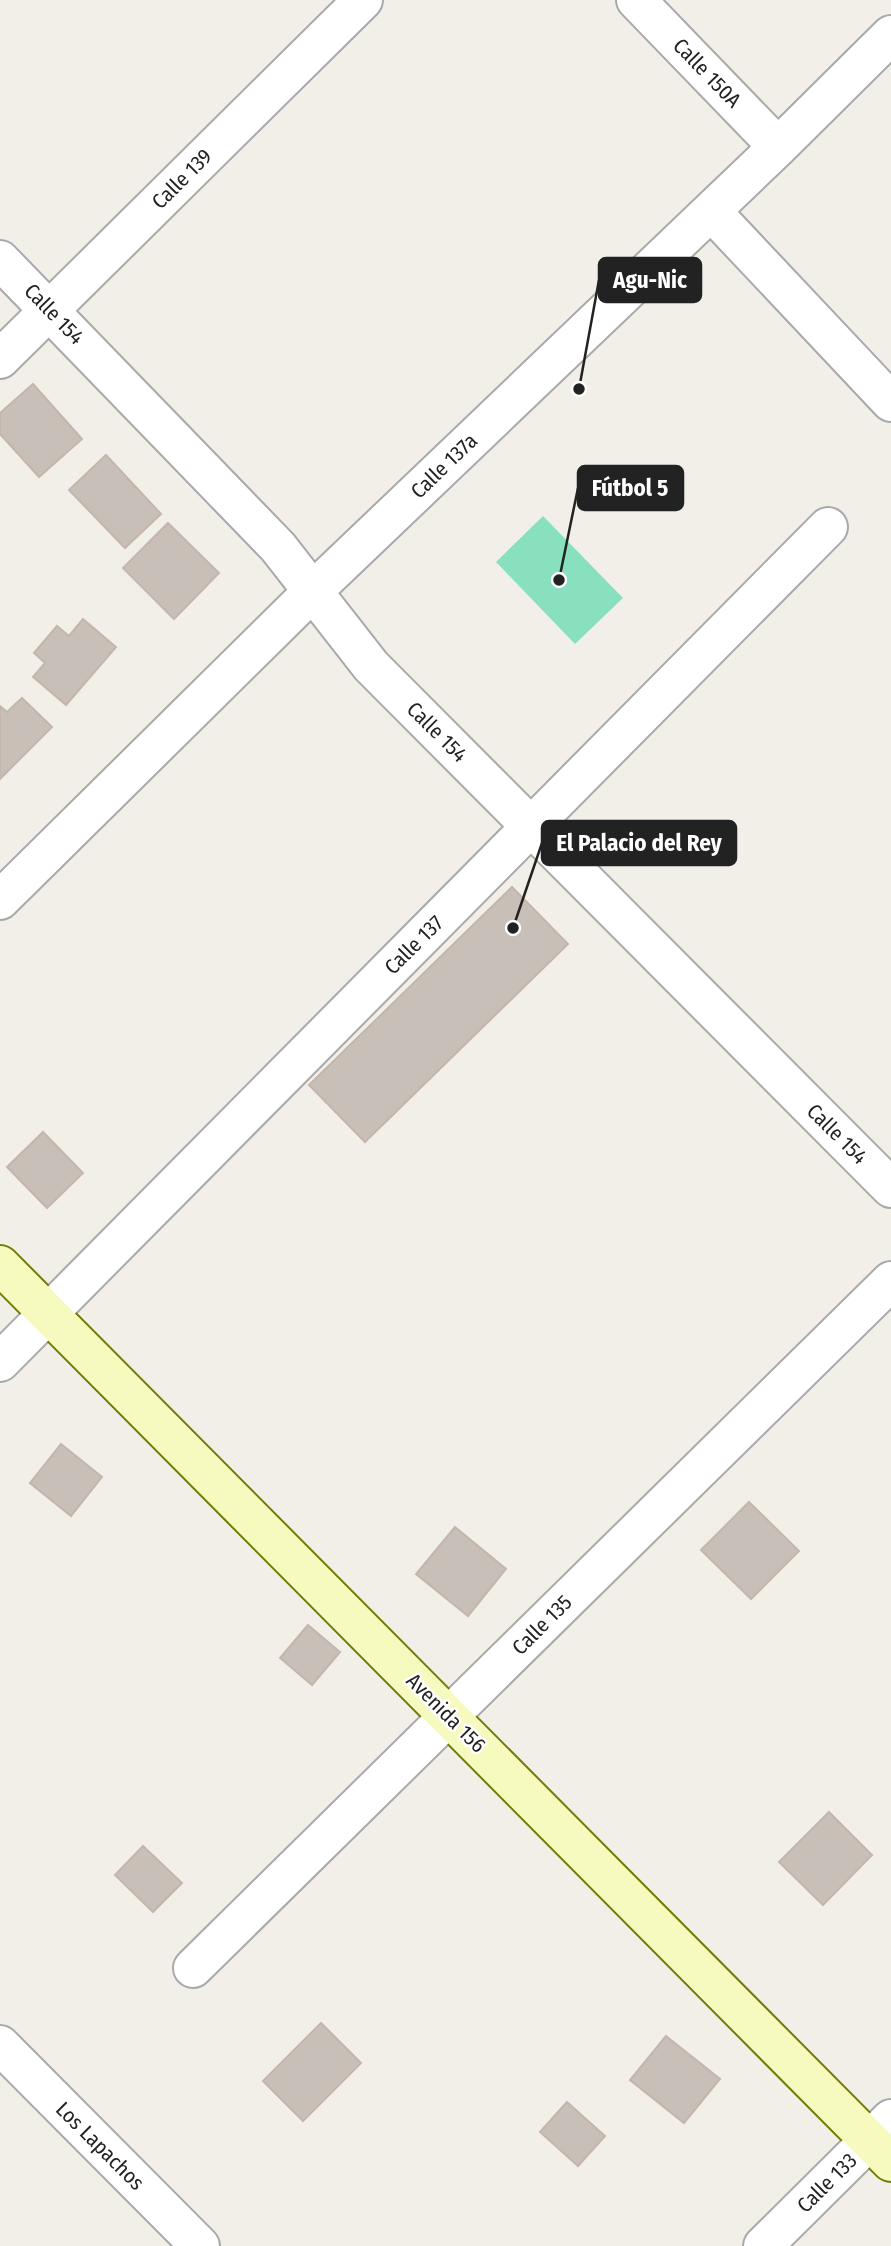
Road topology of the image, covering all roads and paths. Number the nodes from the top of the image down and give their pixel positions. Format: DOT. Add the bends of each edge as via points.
graph roads {
  1 [pos="363,0"];
  2 [pos="636,0"];
  3 [pos="891,35"];
  4 [pos="778,147"];
  5 [pos="711,211"];
  6 [pos="0,260"];
  7 [pos="50,309"];
  8 [pos="0,359"];
  9 [pos="891,402"];
  10 [pos="828,527"];
  11 [pos="312,592"];
  12 [pos="531,827"];
  13 [pos="0,900"];
  14 [pos="891,1188"];
  15 [pos="0,1265"];
  16 [pos="891,1281"];
  17 [pos="49,1314"];
  18 [pos="0,1362"];
  19 [pos="449,1716"];
  20 [pos="192,1968"];
  21 [pos="5,2060"];
  22 [pos="884,2140"];
  23 [pos="200,2246"];
  24 [pos="763,2246"];
  1 -- 7 [label="street, Calle 139"];
  2 -- 4 [label="street, Calle 150A"];
  3 -- 4 [label="street, Calle 137a"];
  4 -- 5 [label="street, Calle 137a"];
  5 -- 9 [label="street"];
  5 -- 11 [label="street, Calle 137a"];
  6 -- 7 [label="street, Calle 154"];
  7 -- 8 [label="street, Calle 139"];
  7 -- 11 [label="street, Calle 154" via="278,547"];
  10 -- 12 [label="street, Calle 137"];
  11 -- 12 [label="street, Calle 154" via="371,666"];
  11 -- 13 [label="street, Calle 137a"];
  12 -- 14 [label="street, Calle 154"];
  12 -- 17 [label="street, Calle 137"];
  15 -- 17 [label="main road, Avenida 156"];
  16 -- 19 [label="street, Calle 135"];
  17 -- 18 [label="street, Calle 137"];
  17 -- 19 [label="main road, Avenida 156"];
  19 -- 20 [label="street, Calle 135"];
  19 -- 22 [label="main road, Avenida 156"];
  21 -- 23 [label="street, Los Lapachos"];
  22 -- 24 [label="street, Calle 133"];
}
